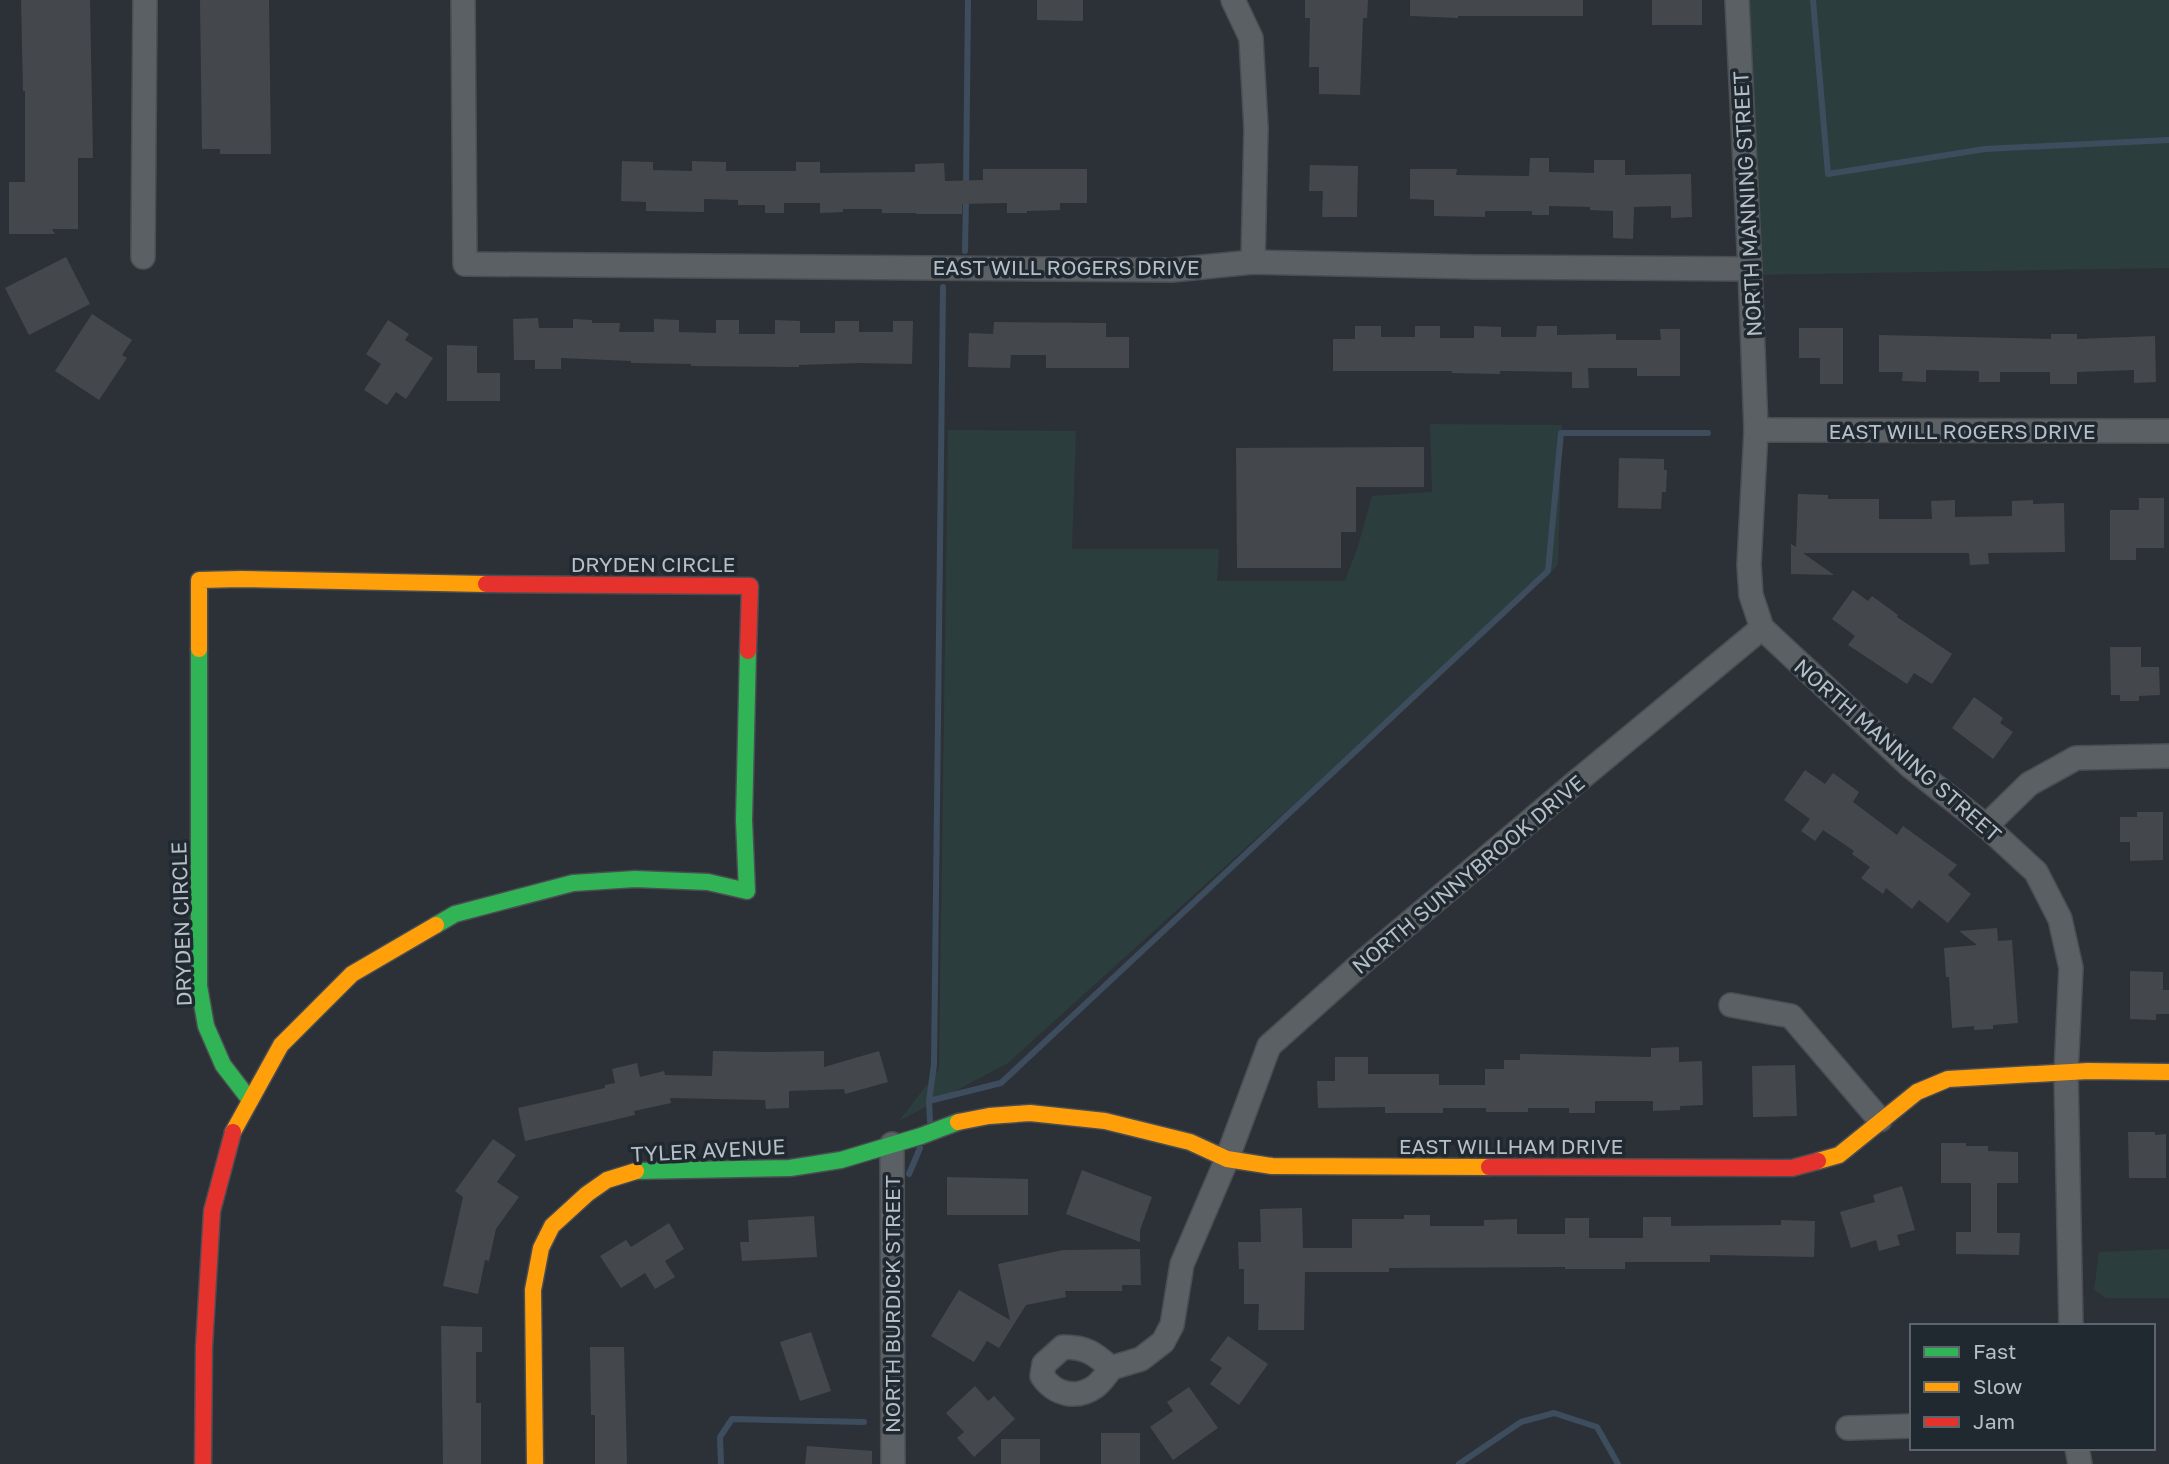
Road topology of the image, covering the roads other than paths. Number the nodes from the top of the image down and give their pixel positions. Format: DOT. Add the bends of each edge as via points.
graph roads {
  1 [pos="145,0"];
  2 [pos="463,0"];
  3 [pos="1233,0"];
  4 [pos="1737,0"];
  5 [pos="144,257"];
  6 [pos="1253,262"];
  7 [pos="1750,269"];
  8 [pos="1756,430"];
  9 [pos="2169,431"];
  10 [pos="1762,628"];
  11 [pos="2169,756"];
  12 [pos="1986,826"];
  13 [pos="1731,1005"];
  14 [pos="2169,1072"];
  15 [pos="2066,1073"];
  16 [pos="250,1100"];
  17 [pos="1880,1120"];
  18 [pos="892,1144"];
  19 [pos="1227,1159"];
  20 [pos="841,1160"];
  21 [pos="2071,1324"];
  22 [pos="1111,1368"];
  23 [pos="1910,1426"];
  24 [pos="1848,1427"];
  25 [pos="203,1464"];
  26 [pos="535,1464"];
  27 [pos="893,1464"];
  1 -- 5 [label="street"];
  2 -- 6 [label="street, EAST WILL ROGERS DRIVE" via="465,264 1172,270"];
  3 -- 6 [label="street" via="1251,38 1256,128"];
  4 -- 7 [label="street, NORTH MANNING STREET"];
  6 -- 7 [label="street, EAST WILL ROGERS DRIVE"];
  7 -- 8 [label="street, NORTH MANNING STREET"];
  8 -- 9 [label="street, EAST WILL ROGERS DRIVE"];
  8 -- 10 [label="street, NORTH MANNING STREET" via="1749,565 1751,595"];
  10 -- 12 [label="street, NORTH MANNING STREET" via="1910,766"];
  10 -- 19 [label="street, NORTH SUNNYBROOK DRIVE" via="1269,1046"];
  11 -- 12 [label="street" via="2076,758 2029,783"];
  12 -- 15 [label="street, NORTH MANNING STREET" via="2036,872 2060,919 2071,968"];
  13 -- 17 [label="street" via="1791,1016"];
  14 -- 15 [label="street, EAST WILLHAM DRIVE"];
  15 -- 17 [label="street, EAST WILLHAM DRIVE" via="1948,1079 1917,1092"];
  15 -- 21 [label="street, NORTH MANNING STREET"];
  16 -- 16 [label="street, DRYDEN CIRCLE" via="281,1045 352,974 455,914 572,883 635,879 708,882 747,891 744,820 750,586 198,580 200,986 210,1036 223,1065"];
  16 -- 25 [label="street" via="234,1128 212,1211"];
  17 -- 19 [label="street, EAST WILLHAM DRIVE" via="1839,1155 1792,1168 1272,1166"];
  18 -- 19 [label="street, EAST WILLHAM DRIVE" via="951,1123 1030,1113 1105,1121 1190,1142"];
  18 -- 20 [label="street, EAST WILLHAM DRIVE"];
  18 -- 27 [label="street, NORTH BURDICK STREET"];
  19 -- 22 [label="street, NORTH SUNNYBROOK DRIVE" via="1182,1264 1172,1325 1163,1342 1141,1359"];
  20 -- 26 [label="street, TYLER AVENUE" via="790,1168 632,1171 607,1180 552,1226 541,1248 533,1290"];
  23 -- 24 [label="street"];
}
